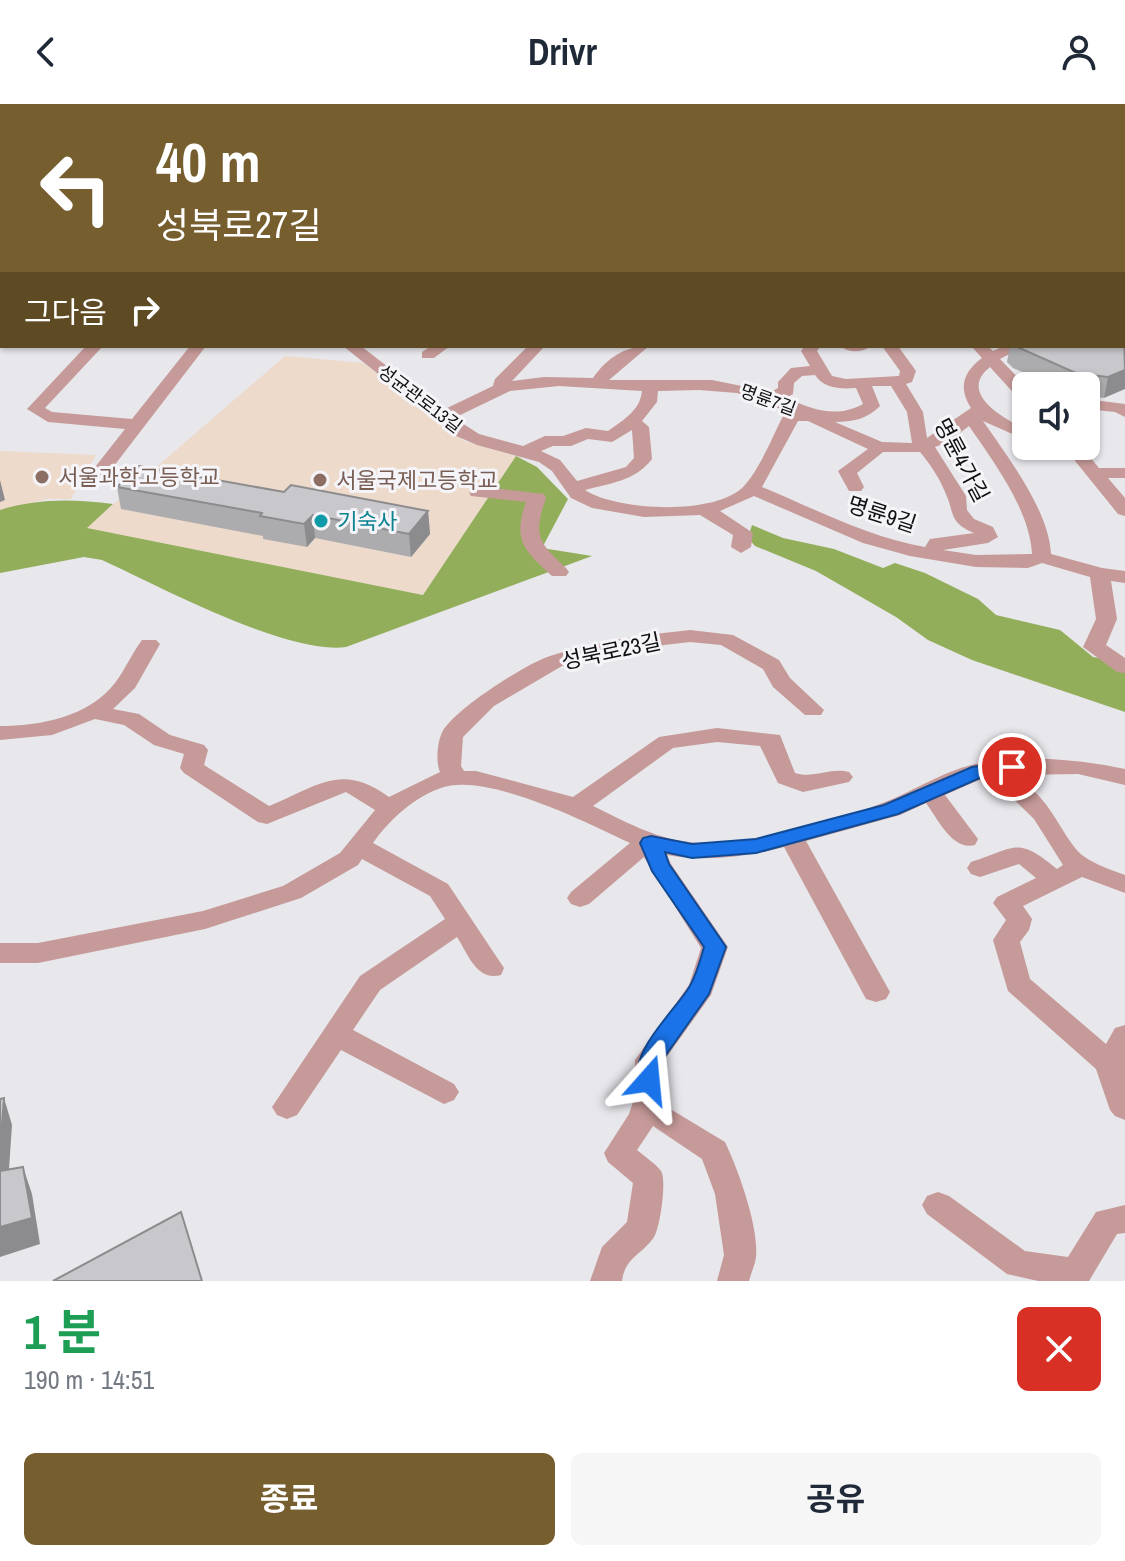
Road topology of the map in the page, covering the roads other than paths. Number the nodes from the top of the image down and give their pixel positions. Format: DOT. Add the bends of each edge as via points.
graph roads {
  1 [pos="93,348"];
  2 [pos="196,348"];
  3 [pos="354,348"];
  4 [pos="535,348"];
  5 [pos="638,348"];
  6 [pos="811,348"];
  7 [pos="891,348"];
  8 [pos="981,348"];
  9 [pos="1012,348"];
  10 [pos="993,359"];
  11 [pos="820,370"];
  12 [pos="1012,380"];
  13 [pos="599,383"];
  14 [pos="897,383"];
  15 [pos="863,384"];
  16 [pos="650,386"];
  17 [pos="502,388"];
  18 [pos="772,399"];
  19 [pos="1100,406"];
  20 [pos="1123,409"];
  21 [pos="978,411"];
  22 [pos="809,416"];
  23 [pos="442,417"];
  24 [pos="630,422"];
  25 [pos="137,425"];
  26 [pos="1012,428"];
  27 [pos="924,445"];
  28 [pos="878,447"];
  29 [pos="523,452"];
  30 [pos="1082,460"];
  31 [pos="101,471"];
  32 [pos="1093,473"];
  33 [pos="1125,473"];
  34 [pos="855,487"];
  35 [pos="573,488"];
  36 [pos="752,489"];
  37 [pos="478,492"];
  38 [pos="703,509"];
  39 [pos="1125,510"];
  40 [pos="741,547"];
  41 [pos="931,554"];
  42 [pos="1041,557"];
  43 [pos="559,572"];
  44 [pos="1100,574"];
  45 [pos="1125,577"];
  46 [pos="149,644"];
  47 [pos="1125,667"];
  48 [pos="813,710"];
  49 [pos="92,712"];
  50 [pos="0,733"];
  51 [pos="979,771"];
  52 [pos="841,777"];
  53 [pos="1125,777"];
  54 [pos="456,779"];
  55 [pos="929,791"];
  56 [pos="574,808"];
  57 [pos="390,810"];
  58 [pos="791,837"];
  59 [pos="966,839"];
  60 [pos="651,843"];
  61 [pos="358,846"];
  62 [pos="1084,866"];
  63 [pos="980,868"];
  64 [pos="1054,880"];
  65 [pos="1125,884"];
  66 [pos="580,898"];
  67 [pos="460,922"];
  68 [pos="0,953"];
  69 [pos="491,968"];
  70 [pos="876,992"];
  71 [pos="336,1034"];
  72 [pos="1125,1036"];
  73 [pos="1118,1086"];
  74 [pos="444,1092"];
  75 [pos="287,1107"];
  76 [pos="646,1110"];
  77 [pos="938,1205"];
  78 [pos="1125,1219"];
  79 [pos="1074,1277"];
  80 [pos="606,1281"];
  81 [pos="733,1281"];
  1 -- 25 [label="street" via="35,409 48,417"];
  2 -- 25 [label="street"];
  3 -- 23 [label="street, 성균관로13길"];
  4 -- 17 [label="street" via="501,382"];
  5 -- 13 [label="street" via="614,363"];
  6 -- 11 [label="street"];
  7 -- 14 [label="street, 명륜4가길" via="908,371"];
  8 -- 10 [label="street"];
  9 -- 10 [label="street"];
  10 -- 12 [label="street"];
  10 -- 21 [label="street" via="972,374 969,389"];
  11 -- 15 [label="street" via="831,382"];
  11 -- 18 [label="street" via="797,371 786,382 787,390"];
  13 -- 16 [label="street, 명륜7길"];
  13 -- 17 [label="street, 명륜7길" via="550,380"];
  14 -- 15 [label="street"];
  14 -- 27 [label="street, 명륜4가길" via="915,412 915,428"];
  15 -- 22 [label="street" via="869,409 852,417"];
  16 -- 18 [label="street, 명륜7길" via="704,384"];
  16 -- 24 [label="street" via="649,406"];
  17 -- 23 [label="street, 명륜7길"];
  18 -- 22 [label="street, 명륜7길"];
  19 -- 20 [label="street"];
  21 -- 26 [label="street"];
  21 -- 27 [label="street, 명륜7길" via="938,441"];
  21 -- 42 [label="street" via="974,421 1025,501"];
  22 -- 28 [label="street, 명륜7길"];
  22 -- 36 [label="street" via="792,416"];
  23 -- 29 [label="street, 성균관로13길" via="472,437"];
  24 -- 29 [label="street" via="612,437 586,433"];
  24 -- 35 [label="street" via="640,427 643,459 632,471"];
  25 -- 31 [label="street"];
  27 -- 28 [label="street, 명륜7길"];
  27 -- 41 [label="street, 명륜4가길" via="957,496 967,523 988,537 937,543"];
  28 -- 34 [label="street" via="847,471"];
  29 -- 35 [label="street, 성균관로13길" via="555,465"];
  30 -- 32 [label="street"];
  32 -- 33 [label="street"];
  32 -- 39 [label="street"];
  35 -- 38 [label="street, 성균관로13길" via="579,496 608,506"];
  36 -- 38 [label="street, 성균관로13길" via="721,507"];
  36 -- 41 [label="street, 명륜9길" via="870,539"];
  37 -- 43 [label="street" via="537,498 527,523 530,544"];
  38 -- 40 [label="street" via="743,533"];
  41 -- 42 [label="street, 명륜9길" via="976,561 1028,562"];
  42 -- 44 [label="street, 명륜9길"];
  44 -- 45 [label="street, 명륜9길"];
  44 -- 47 [label="street" via="1108,619 1094,647"];
  46 -- 49 [label="street" via="128,682"];
  48 -- 54 [label="street, 성북로23길" via="781,682 771,665 726,639 690,636 621,644 554,661 486,701 452,735 449,766"];
  49 -- 50 [label="street" via="59,725"];
  49 -- 57 [label="street" via="131,719 162,740 196,750 192,768 267,816 345,784 362,789"];
  51 -- 53 [label="street" via="1078,767"];
  51 -- 55 [label="street"];
  51 -- 62 [label="street" via="1012,785 1043,814 1068,857"];
  52 -- 56 [label="street" via="803,784 786,778 772,740 717,735 667,742"];
  54 -- 56 [label="street" via="552,797"];
  54 -- 57 [label="street" via="441,779"];
  55 -- 58 [label="street" via="891,809"];
  55 -- 59 [label="street"];
  56 -- 60 [label="street"];
  57 -- 61 [label="street"];
  58 -- 60 [label="street" via="756,846 692,851"];
  58 -- 70 [label="street"];
  60 -- 66 [label="street" via="630,854"];
  60 -- 76 [label="street" via="659,866 715,947 701,988 649,1060"];
  61 -- 67 [label="street" via="439,890"];
  61 -- 68 [label="street" via="349,859 292,892 205,920 38,953"];
  62 -- 64 [label="street"];
  62 -- 65 [label="street"];
  63 -- 64 [label="street" via="1023,854"];
  64 -- 73 [label="street" via="1006,903 1019,919 1006,940 1018,984"];
  67 -- 69 [label="street"];
  67 -- 71 [label="street" via="370,983"];
  71 -- 74 [label="street"];
  71 -- 75 [label="street"];
  72 -- 73 [label="street"];
  76 -- 80 [label="street" via="619,1153 649,1178 642,1229 614,1252"];
  76 -- 81 [label="street" via="714,1151 730,1194 740,1255"];
  77 -- 79 [label="street" via="1018,1264"];
  78 -- 79 [label="street" via="1107,1222"];
}
